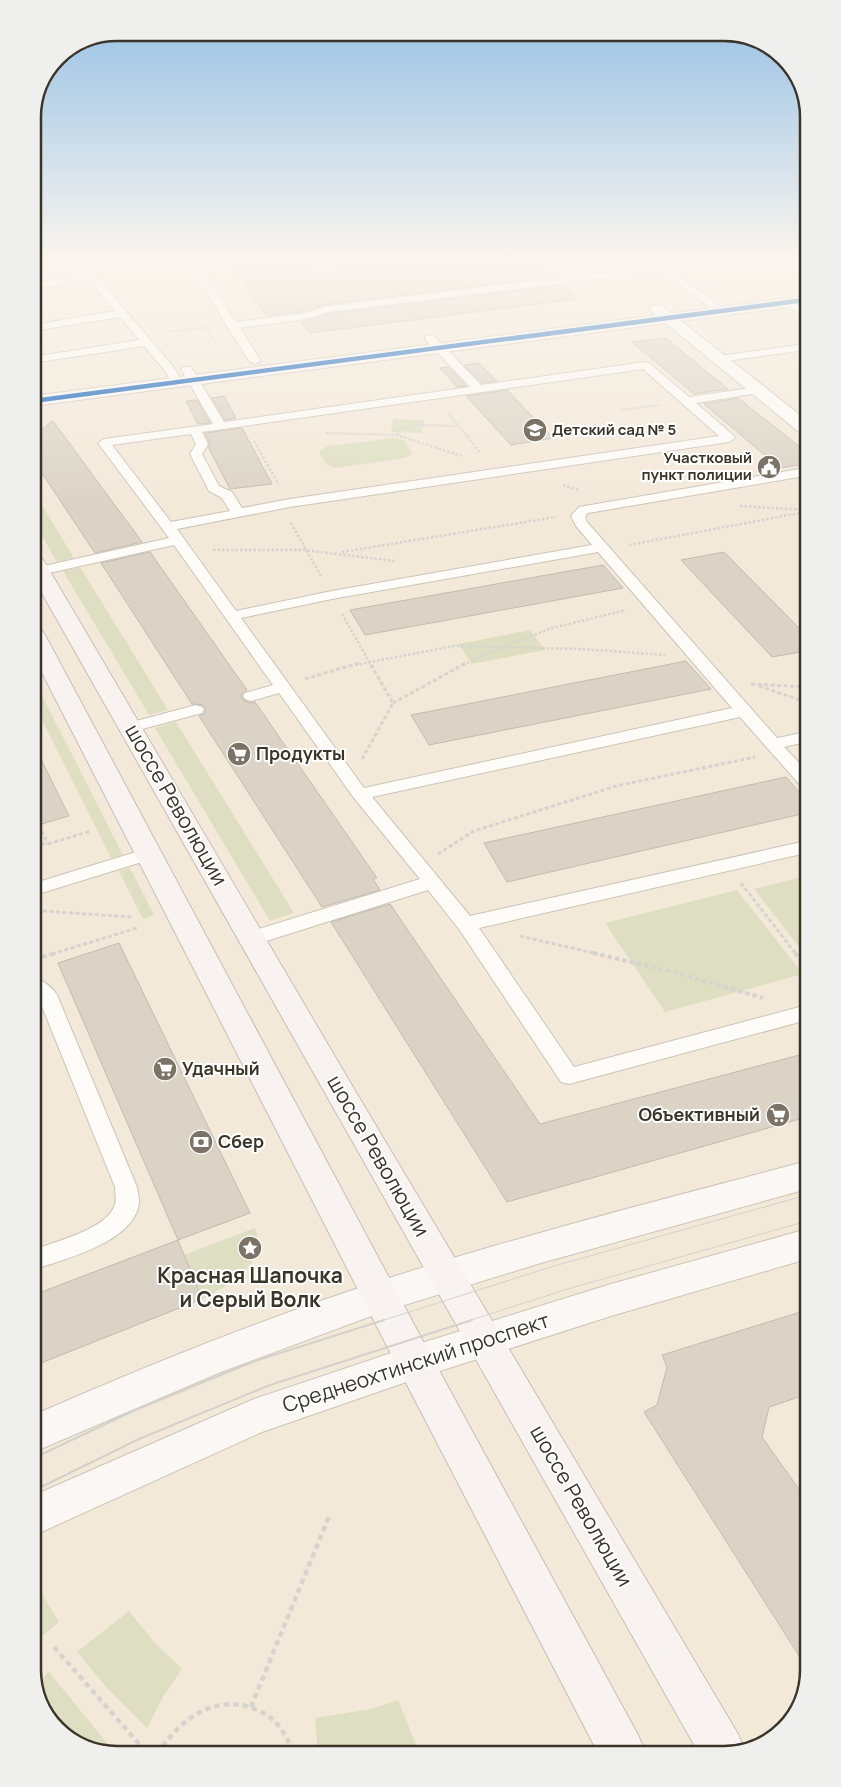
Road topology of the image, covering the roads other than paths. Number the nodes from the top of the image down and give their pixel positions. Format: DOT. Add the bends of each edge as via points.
graph roads {
  1 [pos="136,340"];
  2 [pos="144,340"];
  3 [pos="242,340"];
  4 [pos="454,340"];
  5 [pos="695,340"];
  6 [pos="434,343"];
  7 [pos="800,348"];
  8 [pos="41,358"];
  9 [pos="719,359"];
  10 [pos="255,361"];
  11 [pos="190,374"];
  12 [pos="173,377"];
  13 [pos="41,388"];
  14 [pos="478,389"];
  15 [pos="758,390"];
  16 [pos="41,399"];
  17 [pos="686,401"];
  18 [pos="800,424"];
  19 [pos="220,426"];
  20 [pos="195,430"];
  21 [pos="800,473"];
  22 [pos="238,513"];
  23 [pos="177,540"];
  24 [pos="603,547"];
  25 [pos="41,565"];
  26 [pos="41,573"];
  27 [pos="230,616"];
  28 [pos="41,648"];
  29 [pos="282,688"];
  30 [pos="251,696"];
  31 [pos="196,710"];
  32 [pos="743,711"];
  33 [pos="131,727"];
  34 [pos="800,739"];
  35 [pos="777,748"];
  36 [pos="800,774"];
  37 [pos="355,788"];
  38 [pos="800,848"];
  39 [pos="150,854"];
  40 [pos="432,882"];
  41 [pos="41,887"];
  42 [pos="466,924"];
  43 [pos="252,938"];
  44 [pos="41,990"];
  45 [pos="800,1014"];
  46 [pos="800,1177"];
  47 [pos="800,1246"];
  48 [pos="41,1257"];
  49 [pos="448,1276"];
  50 [pos="382,1297"];
  51 [pos="484,1340"];
  52 [pos="415,1362"];
  53 [pos="41,1431"];
  54 [pos="41,1512"];
  55 [pos="619,1746"];
  56 [pos="720,1746"];
  1 -- 8 [label="lane"];
  2 -- 12 [label="lane"];
  3 -- 10 [label="lane"];
  4 -- 6 [label="street"];
  5 -- 9 [label="street"];
  6 -- 10 [label="street"];
  6 -- 11 [label="street"];
  6 -- 14 [label="lane"];
  7 -- 9 [label="lane"];
  9 -- 15 [label="street"];
  10 -- 11 [label="street"];
  11 -- 12 [label="street"];
  11 -- 19 [label="lane"];
  12 -- 13 [label="street"];
  12 -- 16 [label="street"];
  14 -- 17 [label="lane" via="645,365"];
  14 -- 19 [label="lane"];
  15 -- 17 [label="lane"];
  15 -- 18 [label="street"];
  17 -- 22 [label="lane" via="730,438 519,470 492,470"];
  19 -- 20 [label="lane"];
  20 -- 22 [label="lane" via="202,444 196,454 214,488 227,495"];
  20 -- 23 [label="lane" via="104,442"];
  21 -- 24 [label="lane" via="584,510 578,516 581,523"];
  22 -- 23 [label="lane"];
  23 -- 25 [label="lane"];
  23 -- 27 [label="lane"];
  24 -- 27 [label="lane"];
  24 -- 32 [label="lane"];
  26 -- 33 [label="main road, шоссе Революции"];
  27 -- 29 [label="lane"];
  28 -- 39 [label="main road"];
  29 -- 30 [label="lane"];
  29 -- 37 [label="lane"];
  31 -- 33 [label="lane"];
  32 -- 35 [label="lane"];
  32 -- 37 [label="lane"];
  33 -- 43 [label="main road, шоссе Революции"];
  34 -- 35 [label="lane"];
  35 -- 36 [label="lane"];
  37 -- 40 [label="lane"];
  38 -- 42 [label="lane"];
  39 -- 41 [label="lane"];
  39 -- 50 [label="main road"];
  40 -- 42 [label="lane"];
  40 -- 43 [label="lane"];
  42 -- 45 [label="lane" via="569,1076"];
  43 -- 49 [label="main road, шоссе Революции"];
  44 -- 48 [label="lane" via="47,995 126,1187 127,1205 119,1220 104,1233"];
  46 -- 49 [label="street"];
  47 -- 51 [label="street, Среднеохтинский проспект"];
  49 -- 50 [label="street"];
  49 -- 51 [label="main road, шоссе Революции"];
  50 -- 52 [label="main road"];
  50 -- 53 [label="street" via="161,1379"];
  51 -- 52 [label="street, Среднеохтинский проспект"];
  51 -- 56 [label="main road, шоссе Революции"];
  52 -- 54 [label="street, Среднеохтинский проспект" via="254,1417"];
  52 -- 55 [label="main road"];
}
